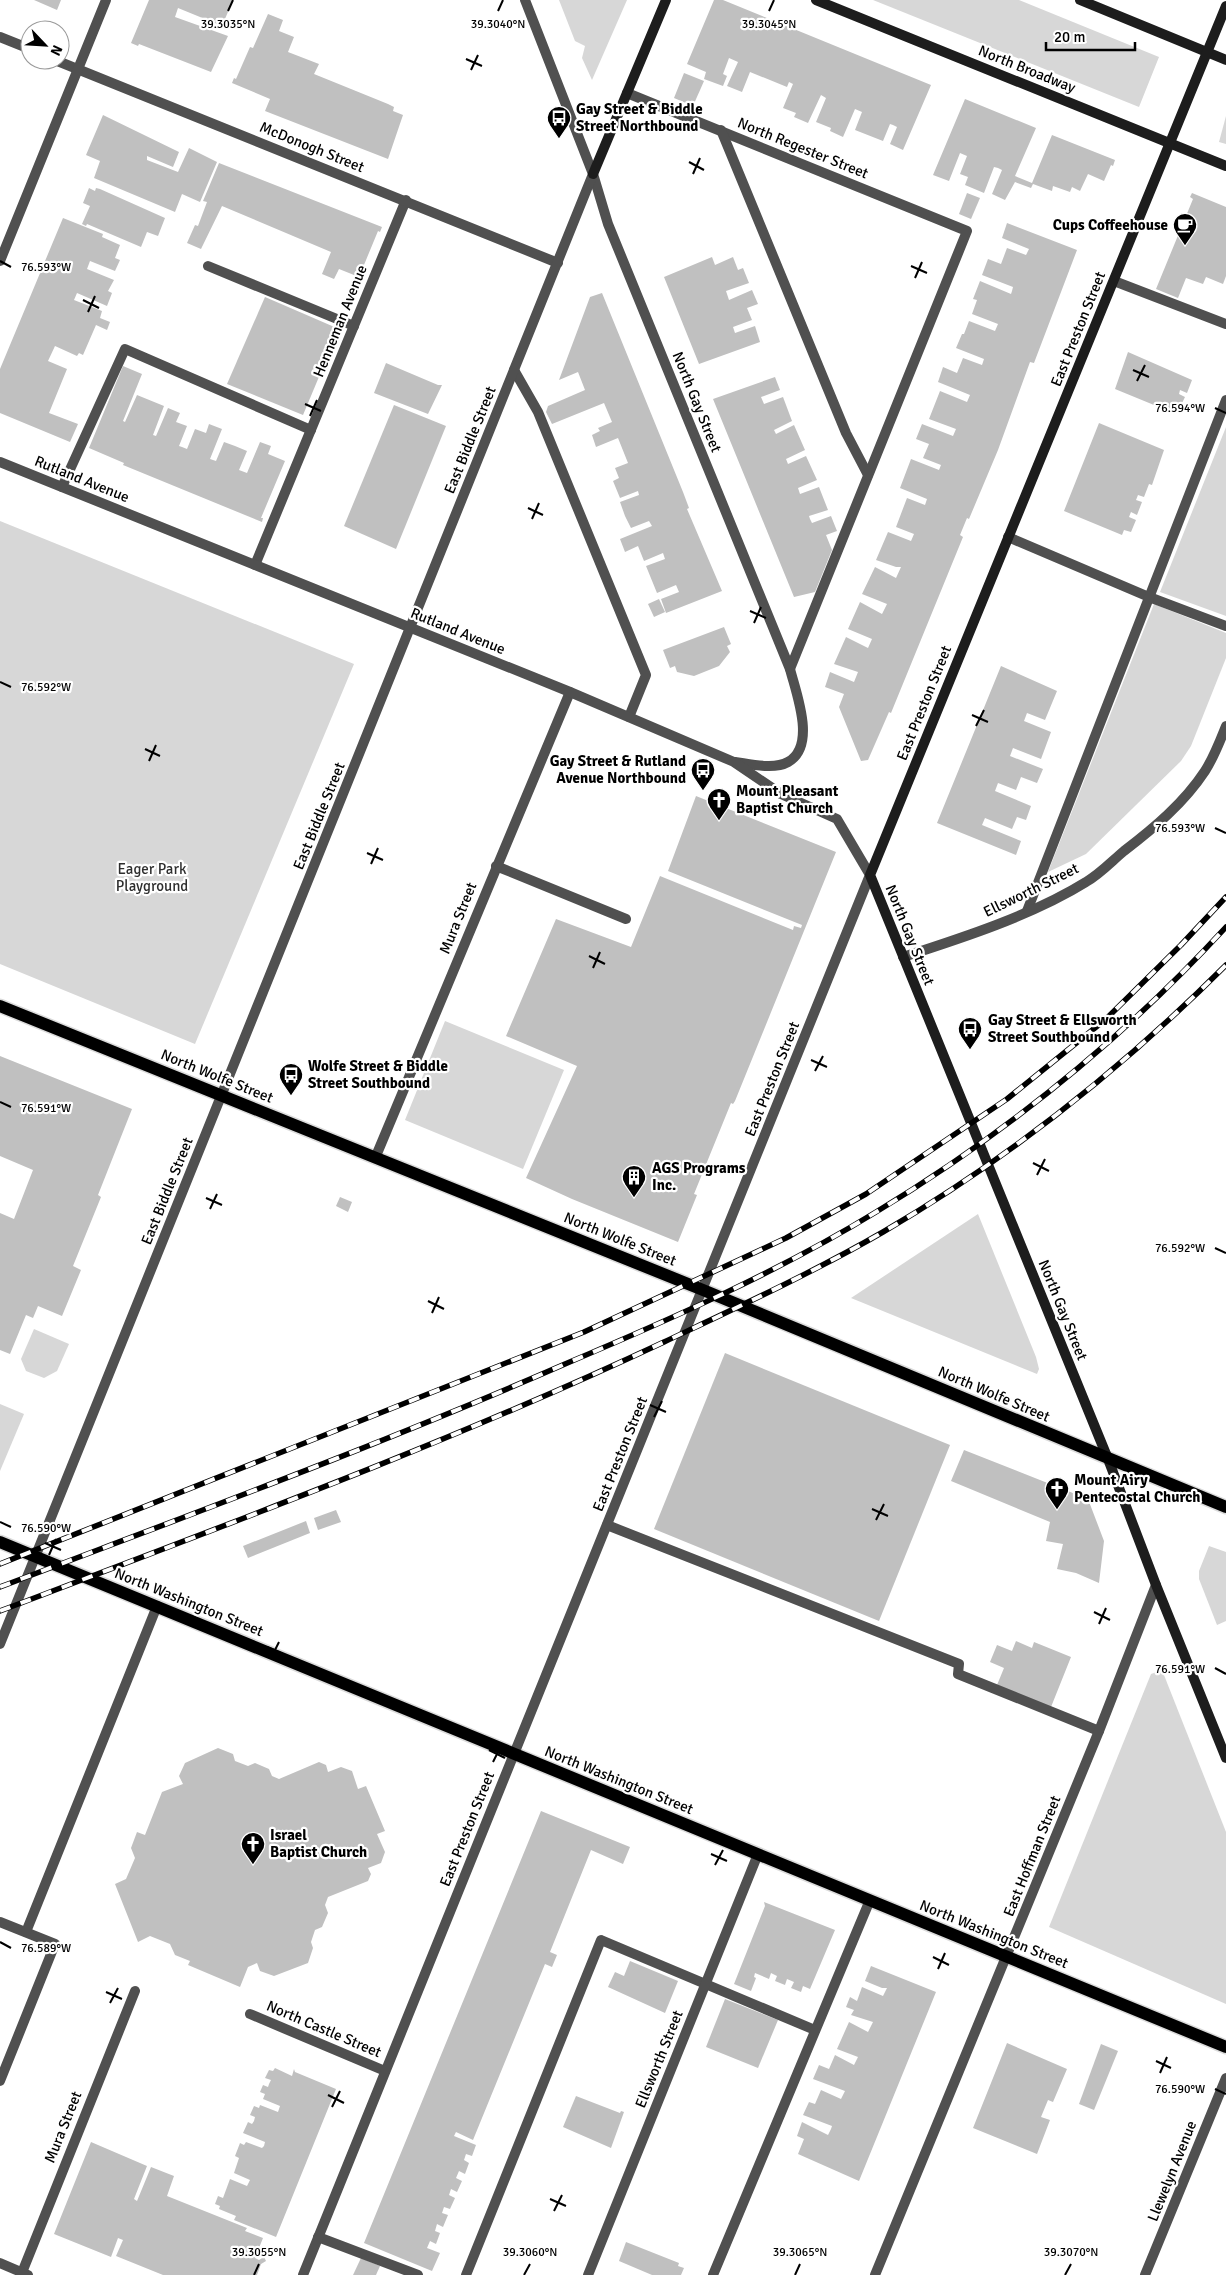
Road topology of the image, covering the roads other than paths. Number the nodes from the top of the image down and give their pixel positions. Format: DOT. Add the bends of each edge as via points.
graph roads {
  1 [pos="106,0"];
  2 [pos="525,0"];
  3 [pos="666,0"];
  4 [pos="816,0"];
  5 [pos="1080,0"];
  6 [pos="1226,6"];
  7 [pos="0,36"];
  8 [pos="20,45"];
  9 [pos="1207,52"];
  10 [pos="1226,60"];
  11 [pos="70,67"];
  12 [pos="78,70"];
  13 [pos="627,93"];
  14 [pos="721,130"];
  15 [pos="1170,143"];
  16 [pos="1226,166"];
  17 [pos="593,174"];
  18 [pos="406,200"];
  19 [pos="0,261"];
  20 [pos="558,263"];
  21 [pos="208,266"];
  22 [pos="1114,281"];
  23 [pos="1226,324"];
  24 [pos="354,326"];
  25 [pos="514,370"];
  26 [pos="1226,400"];
  27 [pos="311,430"];
  28 [pos="0,462"];
  29 [pos="868,475"];
  30 [pos="62,487"];
  31 [pos="1008,537"];
  32 [pos="255,565"];
  33 [pos="1150,597"];
  34 [pos="1226,626"];
  35 [pos="411,628"];
  36 [pos="790,668"];
  37 [pos="570,692"];
  38 [pos="629,717"];
  39 [pos="1226,726"];
  40 [pos="734,762"];
  41 [pos="496,866"];
  42 [pos="870,875"];
  43 [pos="1027,911"];
  44 [pos="626,919"];
  45 [pos="903,957"];
  46 [pos="0,1006"];
  47 [pos="222,1096"];
  48 [pos="376,1156"];
  49 [pos="703,1290"];
  50 [pos="1108,1459"];
  51 [pos="1226,1507"];
  52 [pos="607,1525"];
  53 [pos="0,1542"];
  54 [pos="35,1557"];
  55 [pos="1156,1585"];
  56 [pos="157,1606"];
  57 [pos="0,1644"];
  58 [pos="1099,1731"];
  59 [pos="514,1754"];
  60 [pos="1226,1758"];
  61 [pos="758,1854"];
  62 [pos="870,1900"];
  63 [pos="0,1922"];
  64 [pos="26,1932"];
  65 [pos="1006,1956"];
  66 [pos="706,1983"];
  67 [pos="135,1991"];
  68 [pos="250,2014"];
  69 [pos="816,2030"];
  70 [pos="1226,2047"];
  71 [pos="385,2071"];
  72 [pos="1226,2078"];
  73 [pos="0,2080"];
  74 [pos="318,2237"];
  75 [pos="0,2263"];
  76 [pos="23,2274"];
  77 [pos="303,2275"];
  78 [pos="418,2275"];
  79 [pos="466,2275"];
  80 [pos="588,2275"];
  81 [pos="713,2275"];
  82 [pos="875,2275"];
  83 [pos="1146,2275"];
  1 -- 12 [label="street"];
  2 -- 17 [label="street, North Gay Street"];
  3 -- 13 [label="main road, East Biddle Street"];
  4 -- 15 [label="main road, North Broadway"];
  5 -- 9 [label="main road"];
  6 -- 9 [label="main road, East Preston Street"];
  7 -- 8 [label="street"];
  9 -- 10 [label="main road"];
  9 -- 15 [label="main road, East Preston Street"];
  11 -- 12 [label="street, McDonogh Street"];
  12 -- 18 [label="street, McDonogh Street"];
  12 -- 19 [label="street"];
  13 -- 14 [label="street, North Regester Street"];
  13 -- 17 [label="main road, East Biddle Street"];
  14 -- 29 [label="street" via="846,433"];
  14 -- 29 [label="street, North Regester Street" via="967,231"];
  15 -- 16 [label="main road, North Broadway"];
  15 -- 22 [label="main road, East Preston Street"];
  17 -- 20 [label="street, East Biddle Street"];
  17 -- 36 [label="street, North Gay Street" via="608,224"];
  18 -- 20 [label="street, McDonogh Street"];
  18 -- 24 [label="street, Henneman Avenue"];
  20 -- 25 [label="street, East Biddle Street"];
  21 -- 24 [label="street"];
  22 -- 23 [label="street"];
  22 -- 31 [label="main road, East Preston Street"];
  24 -- 27 [label="street, Henneman Avenue"];
  25 -- 35 [label="street, East Biddle Street"];
  25 -- 38 [label="street" via="538,412 646,675"];
  26 -- 33 [label="street"];
  27 -- 30 [label="street" via="126,349"];
  27 -- 32 [label="street, Henneman Avenue"];
  28 -- 30 [label="street, Rutland Avenue"];
  29 -- 36 [label="street"];
  30 -- 32 [label="street, Rutland Avenue"];
  31 -- 33 [label="street"];
  31 -- 42 [label="main road, East Preston Street"];
  32 -- 35 [label="street, Rutland Avenue"];
  33 -- 34 [label="street"];
  33 -- 43 [label="street"];
  35 -- 37 [label="street, Rutland Avenue"];
  35 -- 47 [label="street, East Biddle Street"];
  36 -- 40 [label="street, North Gay Street" via="802,715 803,736 799,753 787,763"];
  37 -- 38 [label="street, Rutland Avenue"];
  37 -- 41 [label="street, Mura Street"];
  38 -- 40 [label="street, Rutland Avenue"];
  39 -- 43 [label="street, Ellsworth Street" via="1205,771 1154,827 1086,882"];
  40 -- 42 [label="street, Rutland Avenue" via="780,794 836,819"];
  41 -- 44 [label="street"];
  41 -- 48 [label="street, Mura Street"];
  42 -- 45 [label="main road, North Gay Street"];
  42 -- 49 [label="street, East Preston Street"];
  43 -- 45 [label="street, Ellsworth Street" via="968,936"];
  45 -- 50 [label="main road, North Gay Street"];
  46 -- 47 [label="main road, North Wolfe Street"];
  47 -- 48 [label="main road, North Wolfe Street"];
  47 -- 54 [label="street, East Biddle Street"];
  48 -- 49 [label="main road, North Wolfe Street"];
  49 -- 50 [label="main road, North Wolfe Street"];
  49 -- 52 [label="street, East Preston Street"];
  50 -- 51 [label="main road, North Wolfe Street"];
  50 -- 55 [label="main road, North Gay Street"];
  52 -- 58 [label="street" via="959,1664 958,1674"];
  52 -- 59 [label="street, East Preston Street"];
  53 -- 54 [label="main road, North Washington Street"];
  54 -- 56 [label="main road, North Washington Street"];
  54 -- 57 [label="street, East Biddle Street"];
  55 -- 58 [label="street, East Hoffman Street"];
  55 -- 60 [label="main road, North Gay Street"];
  56 -- 59 [label="main road, North Washington Street"];
  56 -- 64 [label="street"];
  58 -- 65 [label="street, East Hoffman Street"];
  59 -- 61 [label="main road, North Washington Street"];
  59 -- 71 [label="street, East Preston Street"];
  61 -- 62 [label="main road, North Washington Street"];
  61 -- 66 [label="street, Ellsworth Street"];
  62 -- 65 [label="main road, North Washington Street"];
  62 -- 69 [label="street"];
  63 -- 64 [label="street"];
  64 -- 73 [label="street" via="55,1944"];
  65 -- 70 [label="main road, North Washington Street"];
  65 -- 82 [label="street, East Hoffman Street"];
  66 -- 69 [label="street"];
  66 -- 79 [label="street" via="601,1940"];
  66 -- 80 [label="street, Ellsworth Street"];
  67 -- 76 [label="street, Mura Street"];
  68 -- 71 [label="street, North Castle Street"];
  69 -- 81 [label="street"];
  71 -- 74 [label="street, East Preston Street"];
  72 -- 83 [label="street, Llewelyn Avenue"];
  74 -- 77 [label="street, East Preston Street"];
  74 -- 78 [label="street"];
  75 -- 76 [label="street"];
}
